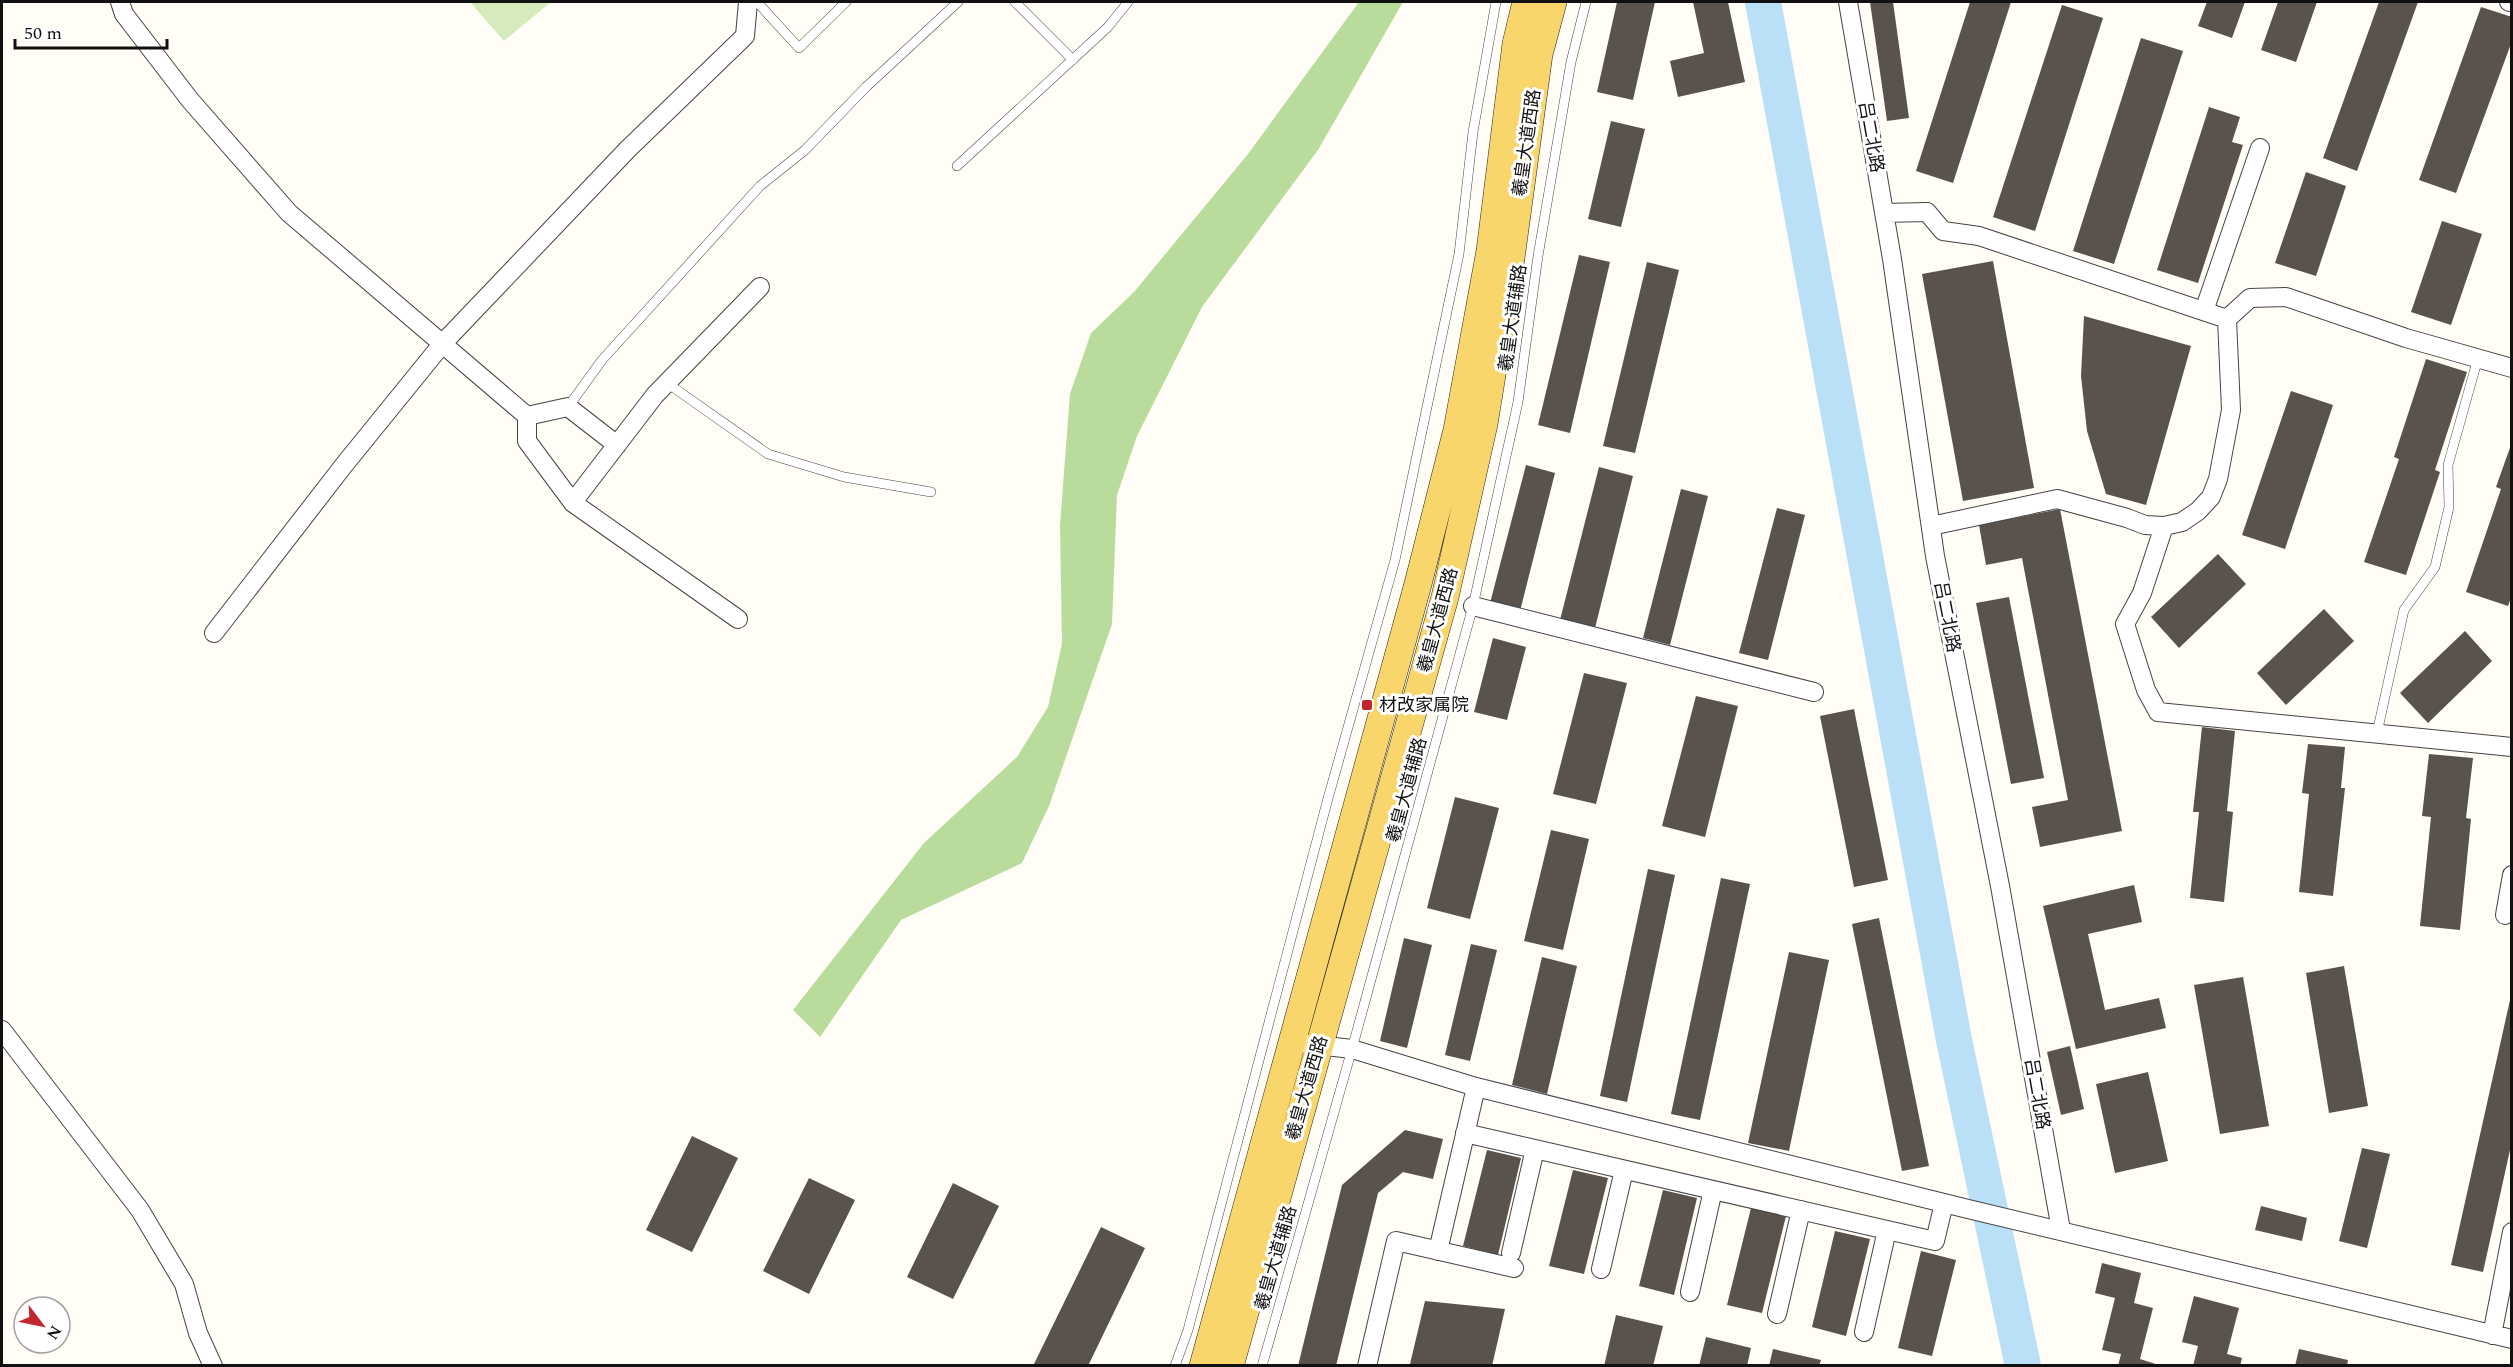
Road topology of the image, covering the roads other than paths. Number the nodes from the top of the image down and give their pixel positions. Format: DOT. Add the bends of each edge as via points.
graph roads {
  1 [pos="120,2"];
  2 [pos="748,2"];
  3 [pos="757,2"];
  4 [pos="846,2"];
  5 [pos="958,2"];
  6 [pos="1015,2"];
  7 [pos="1128,2"];
  8 [pos="1496,2"];
  9 [pos="1526,2"];
  10 [pos="1553,2"];
  11 [pos="1586,2"];
  12 [pos="1848,2"];
  13 [pos="1072,60"];
  14 [pos="2260,148"];
  15 [pos="957,166"];
  16 [pos="1884,213"];
  17 [pos="760,287"];
  18 [pos="2204,311"];
  19 [pos="2227,319"];
  20 [pos="443,343"];
  21 [pos="2478,358"];
  22 [pos="2511,368"];
  23 [pos="667,383"];
  24 [pos="568,407"];
  25 [pos="527,416"];
  26 [pos="617,445"];
  27 [pos="930,492"];
  28 [pos="573,502"];
  29 [pos="1931,526"];
  30 [pos="2164,526"];
  31 [pos="1473,606"];
  32 [pos="738,619"];
  33 [pos="214,633"];
  34 [pos="1814,692"];
  35 [pos="2377,734"];
  36 [pos="2511,747"];
  37 [pos="2511,875"];
  38 [pos="2505,915"];
  39 [pos="2,1030"];
  40 [pos="1291,1042"];
  41 [pos="1318,1046"];
  42 [pos="1352,1049"];
  43 [pos="1476,1087"];
  44 [pos="1465,1133"];
  45 [pos="1535,1149"];
  46 [pos="1624,1170"];
  47 [pos="1713,1190"];
  48 [pos="1944,1203"];
  49 [pos="1801,1210"];
  50 [pos="2052,1228"];
  51 [pos="1887,1230"];
  52 [pos="2511,1232"];
  53 [pos="1438,1251"];
  54 [pos="1601,1269"];
  55 [pos="1690,1292"];
  56 [pos="1777,1314"];
  57 [pos="1864,1332"];
  58 [pos="2492,1335"];
  59 [pos="2511,1339"];
  60 [pos="213,1365"];
  61 [pos="1175,1365"];
  62 [pos="1203,1365"];
  63 [pos="1230,1365"];
  64 [pos="1262,1365"];
  65 [pos="1367,1365"];
  1 -- 20 [label="street" via="124,14 190,100 290,213"];
  2 -- 20 [label="street" via="745,36 628,149"];
  3 -- 4 [label="lane" via="799,48"];
  5 -- 24 [label="lane" via="805,150 760,186 602,360"];
  6 -- 13 [label="lane"];
  7 -- 13 [label="lane"];
  8 -- 61 [label="lane" via="1473,132 1459,254 1395,560 1188,1330"];
  9 -- 40 [label="main road, 羲皇大道西路" via="1516,44 1490,251 1457,430"];
  10 -- 41 [label="main road, 羲皇大道西路" via="1539,54 1482,435 1442,608"];
  11 -- 31 [label="lane, 羲皇大道辅路" via="1555,153 1518,402"];
  12 -- 16 [label="street, 吕二北路"];
  13 -- 15 [label="lane"];
  14 -- 18 [label="street"];
  16 -- 18 [label="street" via="1927,212 1943,231 1979,236"];
  16 -- 29 [label="street, 吕二北路"];
  17 -- 23 [label="street"];
  18 -- 19 [label="street"];
  19 -- 21 [label="street" via="2250,298 2286,297"];
  19 -- 30 [label="street" via="2231,410 2218,479 2211,497 2198,511 2182,522"];
  20 -- 25 [label="street"];
  20 -- 33 [label="street"];
  21 -- 22 [label="street"];
  21 -- 35 [label="lane" via="2448,465 2449,507 2435,567 2404,610"];
  23 -- 26 [label="street"];
  23 -- 27 [label="lane" via="768,454 844,477"];
  24 -- 25 [label="street"];
  24 -- 26 [label="street"];
  25 -- 28 [label="street" via="527,441"];
  26 -- 28 [label="street"];
  28 -- 32 [label="street"];
  29 -- 30 [label="street" via="2057,499 2145,525"];
  29 -- 50 [label="street, 吕二北路" via="2000,886"];
  30 -- 35 [label="street" via="2142,593 2125,624 2157,712"];
  31 -- 34 [label="street"];
  31 -- 42 [label="lane, 羲皇大道辅路"];
  35 -- 36 [label="street"];
  37 -- 38 [label="street"];
  39 -- 60 [label="street" via="140,1210 184,1284 198,1333"];
  40 -- 41 [label="street"];
  40 -- 62 [label="main road, 羲皇大道西路"];
  41 -- 42 [label="street"];
  41 -- 63 [label="main road, 羲皇大道西路"];
  42 -- 43 [label="street"];
  42 -- 64 [label="lane, 羲皇大道辅路"];
  43 -- 44 [label="street"];
  43 -- 48 [label="street"];
  44 -- 45 [label="street"];
  44 -- 53 [label="street"];
  45 -- 46 [label="street"];
  45 -- 53 [label="street" via="1513,1261"];
  46 -- 47 [label="street"];
  46 -- 54 [label="street"];
  47 -- 49 [label="street"];
  47 -- 55 [label="street"];
  48 -- 50 [label="street"];
  48 -- 51 [label="street" via="1935,1241"];
  49 -- 51 [label="street"];
  49 -- 56 [label="street"];
  50 -- 58 [label="street"];
  51 -- 57 [label="street"];
  52 -- 58 [label="street"];
  53 -- 65 [label="street" via="1396,1241"];
  58 -- 59 [label="street"];
}
